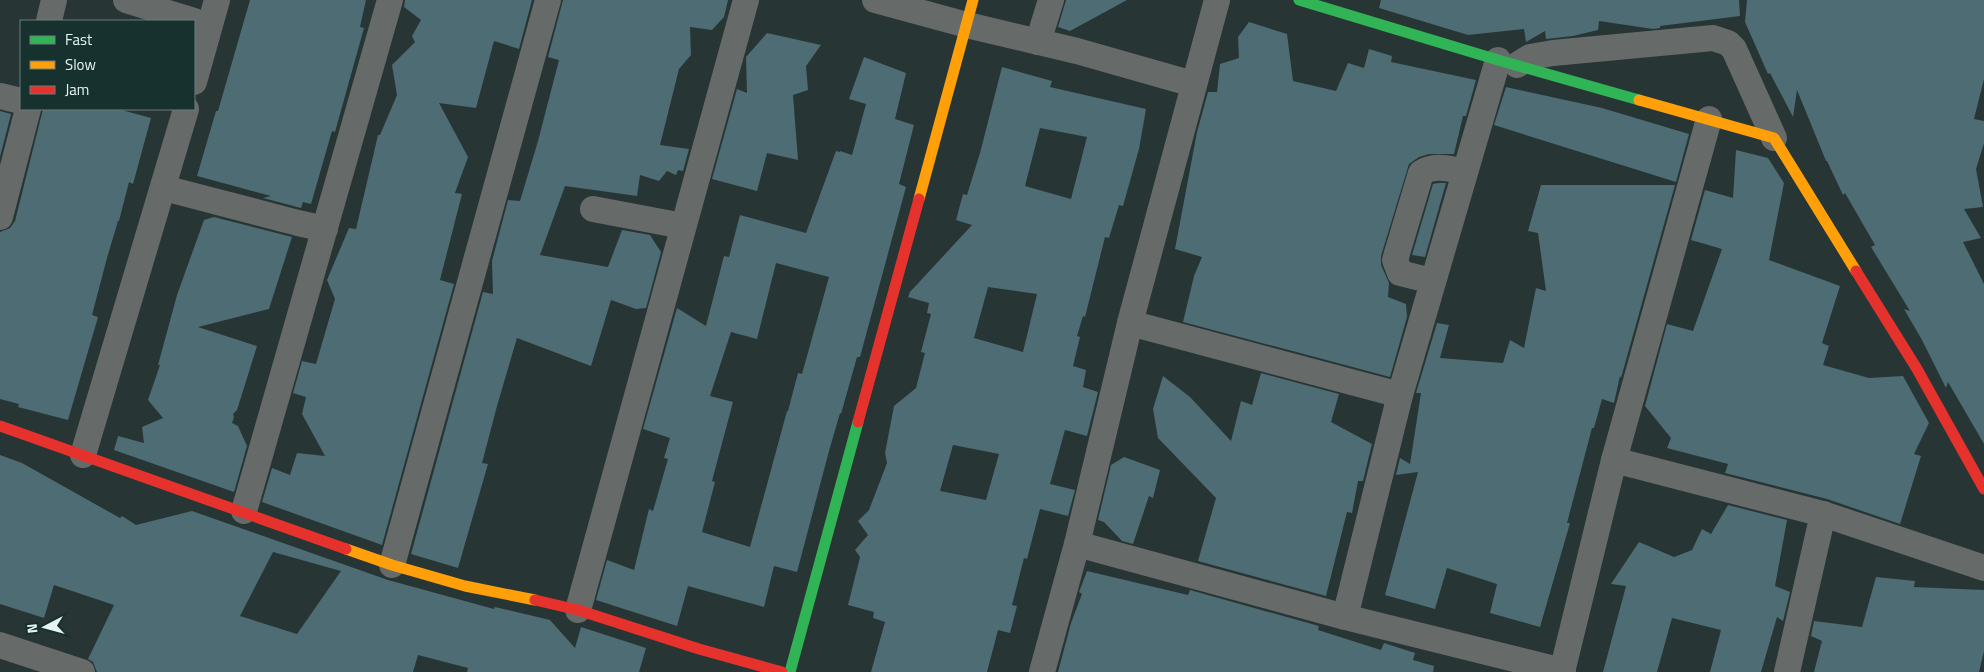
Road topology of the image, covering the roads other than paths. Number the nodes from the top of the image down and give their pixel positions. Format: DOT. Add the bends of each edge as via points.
graph roads {
  1 [pos="54,0"];
  2 [pos="126,0"];
  3 [pos="217,0"];
  4 [pos="390,0"];
  5 [pos="548,0"];
  6 [pos="746,0"];
  7 [pos="875,0"];
  8 [pos="974,0"];
  9 [pos="1052,0"];
  10 [pos="1217,0"];
  11 [pos="1299,0"];
  12 [pos="49,20"];
  13 [pos="189,20"];
  14 [pos="199,23"];
  15 [pos="967,25"];
  16 [pos="1038,42"];
  17 [pos="1508,62"];
  18 [pos="195,70"];
  19 [pos="1193,84"];
  20 [pos="0,96"];
  21 [pos="20,101"];
  22 [pos="28,110"];
  23 [pos="186,110"];
  24 [pos="1709,119"];
  25 [pos="1774,138"];
  26 [pos="1464,171"];
  27 [pos="164,188"];
  28 [pos="593,209"];
  29 [pos="0,217"];
  30 [pos="682,226"];
  31 [pos="325,229"];
  32 [pos="1432,281"];
  33 [pos="1130,323"];
  34 [pos="1400,395"];
  35 [pos="0,426"];
  36 [pos="83,455"];
  37 [pos="1614,460"];
  38 [pos="1984,489"];
  39 [pos="244,512"];
  40 [pos="1823,514"];
  41 [pos="1077,544"];
  42 [pos="392,565"];
  43 [pos="1984,568"];
  44 [pos="578,610"];
  45 [pos="1345,617"];
  46 [pos="0,645"];
  47 [pos="1563,671"];
  48 [pos="82,672"];
  49 [pos="782,672"];
  50 [pos="790,672"];
  51 [pos="1042,672"];
  52 [pos="1787,672"];
  1 -- 12 [label="street"];
  2 -- 13 [label="street"];
  3 -- 14 [label="street"];
  4 -- 31 [label="street"];
  5 -- 42 [label="street"];
  6 -- 30 [label="street"];
  7 -- 15 [label="street"];
  8 -- 15 [label="street"];
  9 -- 16 [label="street"];
  10 -- 19 [label="street"];
  11 -- 17 [label="street"];
  14 -- 18 [label="street"];
  15 -- 16 [label="street"];
  15 -- 50 [label="street"];
  16 -- 19 [label="street"];
  17 -- 24 [label="street"];
  17 -- 25 [label="street" via="1553,53 1713,38 1728,43 1734,49"];
  17 -- 26 [label="street"];
  19 -- 33 [label="street"];
  20 -- 21 [label="street"];
  22 -- 29 [label="street"];
  23 -- 27 [label="street"];
  24 -- 25 [label="street"];
  24 -- 37 [label="street"];
  25 -- 38 [label="street" via="1917,369"];
  26 -- 32 [label="street"];
  26 -- 32 [label="street" via="1437,167 1421,173 1395,260 1400,273"];
  27 -- 31 [label="street"];
  27 -- 36 [label="street"];
  28 -- 30 [label="street"];
  30 -- 44 [label="street"];
  31 -- 39 [label="street"];
  32 -- 34 [label="street"];
  33 -- 34 [label="street"];
  33 -- 41 [label="street"];
  34 -- 45 [label="street"];
  35 -- 36 [label="street"];
  36 -- 39 [label="street"];
  37 -- 40 [label="street"];
  37 -- 47 [label="street"];
  39 -- 42 [label="street"];
  40 -- 43 [label="street"];
  40 -- 52 [label="street"];
  41 -- 45 [label="street"];
  41 -- 51 [label="street"];
  42 -- 44 [label="street" via="465,586"];
  44 -- 49 [label="street"];
  45 -- 47 [label="street"];
  46 -- 48 [label="street"];
}
